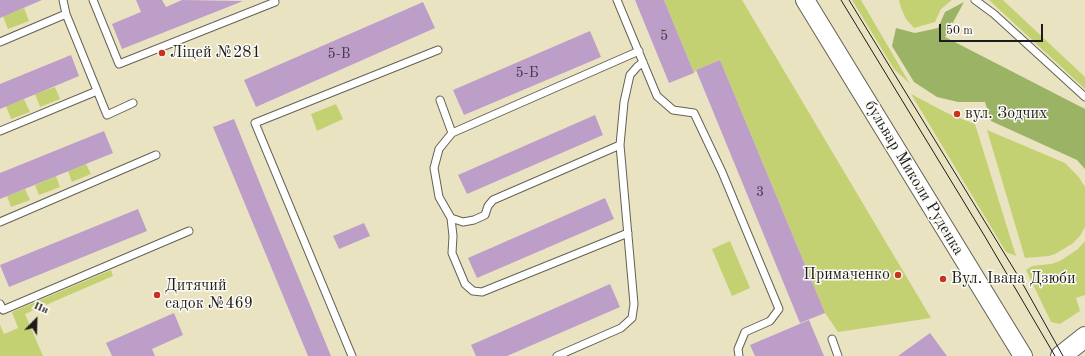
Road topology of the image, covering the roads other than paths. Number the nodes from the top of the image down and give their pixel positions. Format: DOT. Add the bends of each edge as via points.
graph roads {
  1 [pos="62,0"];
  2 [pos="93,0"];
  3 [pos="274,0"];
  4 [pos="617,0"];
  5 [pos="805,0"];
  6 [pos="975,0"];
  7 [pos="66,14"];
  8 [pos="0,42"];
  9 [pos="438,50"];
  10 [pos="638,51"];
  11 [pos="643,62"];
  12 [pos="97,91"];
  13 [pos="1085,97"];
  14 [pos="440,100"];
  15 [pos="133,104"];
  16 [pos="0,131"];
  17 [pos="452,133"];
  18 [pos="620,145"];
  19 [pos="156,155"];
  20 [pos="451,218"];
  21 [pos="0,222"];
  22 [pos="189,231"];
  23 [pos="628,233"];
  24 [pos="0,304"];
  25 [pos="1085,337"];
  26 [pos="832,339"];
  27 [pos="352,356"];
  28 [pos="557,356"];
  29 [pos="737,356"];
  30 [pos="838,356"];
  31 [pos="1023,356"];
  32 [pos="1061,356"];
  1 -- 7 [label="lane"];
  2 -- 3 [label="lane" via="119,64 275,2"];
  4 -- 10 [label="lane"];
  5 -- 31 [label="street, бульвар Миколи Руденка"];
  6 -- 13 [label="lane" via="994,14"];
  7 -- 8 [label="lane"];
  7 -- 12 [label="lane"];
  9 -- 27 [label="lane" via="255,123"];
  10 -- 11 [label="lane"];
  10 -- 17 [label="lane"];
  11 -- 18 [label="lane" via="630,75 624,102"];
  11 -- 29 [label="lane" via="657,96 673,110 694,112 779,309 770,321 745,332"];
  12 -- 15 [label="lane" via="107,115"];
  12 -- 16 [label="lane"];
  14 -- 17 [label="lane"];
  17 -- 20 [label="lane" via="439,149 434,168 439,197"];
  18 -- 20 [label="lane" via="493,200 485,215 474,220 463,222"];
  18 -- 23 [label="lane"];
  19 -- 21 [label="lane"];
  20 -- 23 [label="lane" via="452,253 465,284 473,291 482,292"];
  22 -- 24 [label="lane" via="3,310"];
  23 -- 28 [label="lane" via="634,304 632,318 621,328"];
  25 -- 32 [label="main road"];
  26 -- 30 [label="lane"];
}
